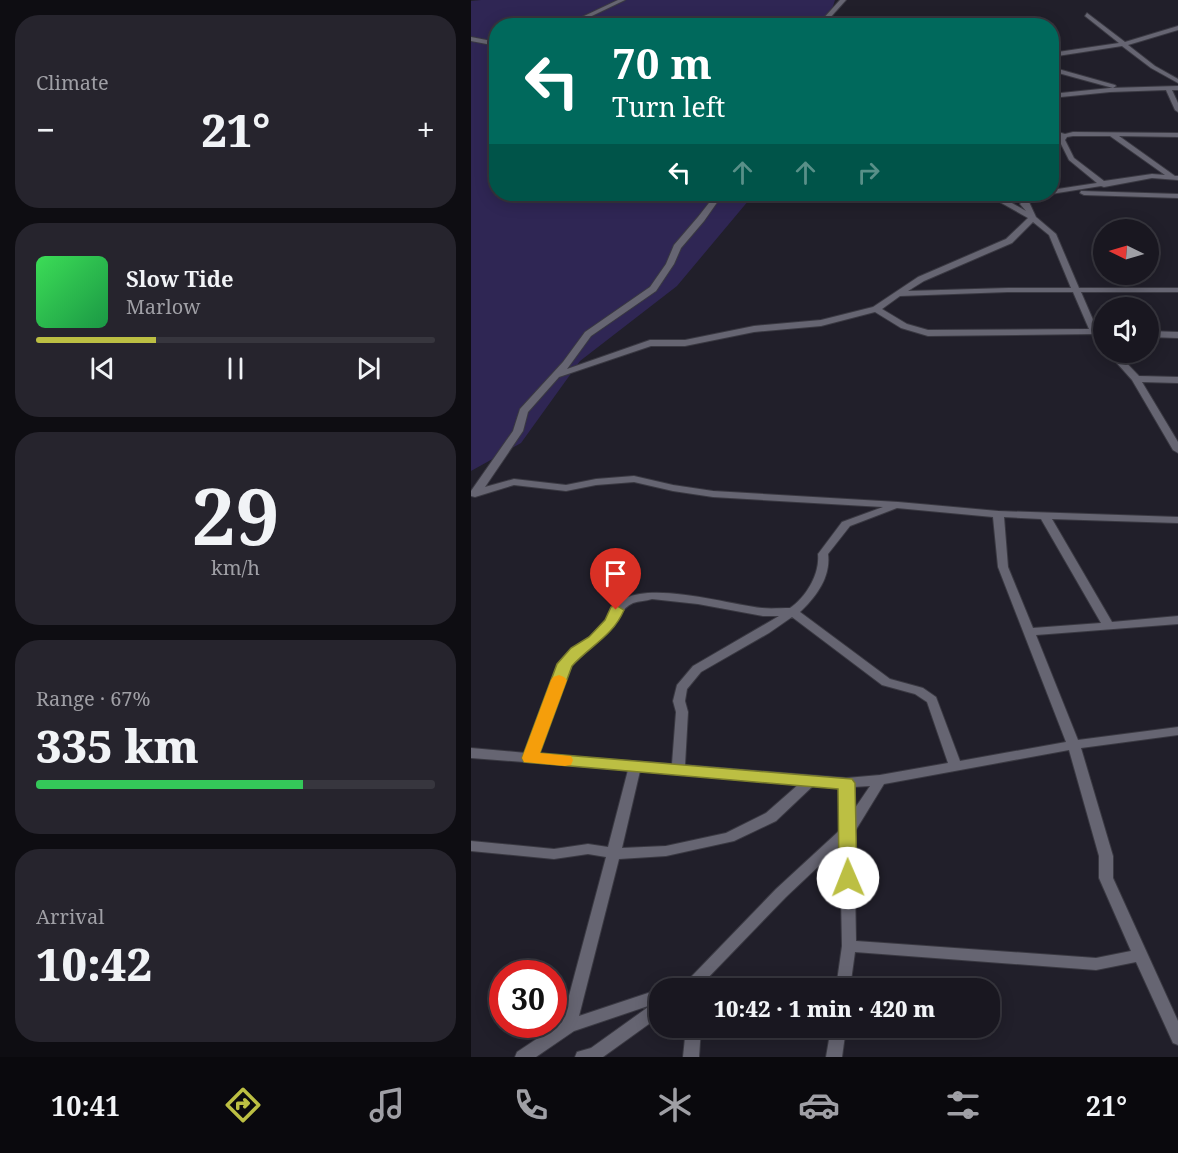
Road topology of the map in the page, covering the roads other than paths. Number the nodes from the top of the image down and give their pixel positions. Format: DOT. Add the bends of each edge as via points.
graph roads {
  1 [pos="623,0"];
  2 [pos="843,0"];
  3 [pos="1087,15"];
  4 [pos="583,18"];
  5 [pos="827,18"];
  6 [pos="1178,28"];
  7 [pos="471,39"];
  8 [pos="489,42"];
  9 [pos="1125,44"];
  10 [pos="1059,54"];
  11 [pos="1059,71"];
  12 [pos="1178,81"];
  13 [pos="1167,88"];
  14 [pos="1178,88"];
  15 [pos="1131,89"];
  16 [pos="1059,95"];
  17 [pos="1178,110"];
  18 [pos="1059,134"];
  19 [pos="1110,134"];
  20 [pos="1178,135"];
  21 [pos="1065,136"];
  22 [pos="1177,179"];
  23 [pos="1104,185"];
  24 [pos="1059,191"];
  25 [pos="1059,192"];
  26 [pos="1178,196"];
  27 [pos="714,201"];
  28 [pos="1004,201"];
  29 [pos="1023,201"];
  30 [pos="1026,201"];
  31 [pos="1024,204"];
  32 [pos="1033,218"];
  33 [pos="1178,290"];
  34 [pos="1077,291"];
  35 [pos="899,294"];
  36 [pos="876,309"];
  37 [pos="1093,329"];
  38 [pos="1093,331"];
  39 [pos="1159,334"];
  40 [pos="1178,335"];
  41 [pos="1122,363"];
  42 [pos="557,375"];
  43 [pos="1136,378"];
  44 [pos="1178,380"];
  45 [pos="1176,440"];
  46 [pos="1178,450"];
  47 [pos="473,496"];
  48 [pos="898,505"];
  49 [pos="998,514"];
  50 [pos="1045,516"];
  51 [pos="1178,520"];
  52 [pos="793,612"];
  53 [pos="1178,620"];
  54 [pos="1108,625"];
  55 [pos="1029,632"];
  56 [pos="1178,731"];
  57 [pos="1074,745"];
  58 [pos="471,753"];
  59 [pos="530,758"];
  60 [pos="635,766"];
  61 [pos="955,766"];
  62 [pos="678,769"];
  63 [pos="880,780"];
  64 [pos="809,782"];
  65 [pos="846,783"];
  66 [pos="847,832"];
  67 [pos="471,846"];
  68 [pos="612,853"];
  69 [pos="849,946"];
  70 [pos="1141,956"];
  71 [pos="700,978"];
  72 [pos="844,978"];
  73 [pos="649,999"];
  74 [pos="649,1015"];
  75 [pos="569,1026"];
  76 [pos="692,1038"];
  77 [pos="837,1038"];
  78 [pos="1178,1038"];
  79 [pos="523,1057"];
  80 [pos="583,1057"];
  81 [pos="691,1057"];
  82 [pos="834,1057"];
  1 -- 4 [label="street"];
  2 -- 5 [label="street"];
  3 -- 9 [label="street"];
  6 -- 9 [label="street"];
  7 -- 8 [label="street"];
  9 -- 10 [label="street"];
  9 -- 12 [label="street" via="1146,63"];
  11 -- 15 [label="street"];
  13 -- 14 [label="street"];
  13 -- 15 [label="street"];
  13 -- 17 [label="street"];
  15 -- 16 [label="street"];
  18 -- 21 [label="street"];
  19 -- 20 [label="street"];
  19 -- 21 [label="street"];
  19 -- 22 [label="street"];
  21 -- 23 [label="street" via="1062,140 1071,159"];
  22 -- 23 [label="street" via="1152,177"];
  23 -- 24 [label="street"];
  25 -- 26 [label="street"];
  27 -- 42 [label="street" via="677,247 653,289 588,334"];
  28 -- 32 [label="street"];
  29 -- 31 [label="street"];
  30 -- 31 [label="street"];
  31 -- 32 [label="street"];
  32 -- 34 [label="street" via="1052,234"];
  32 -- 35 [label="street" via="1009,241 921,279"];
  33 -- 34 [label="street"];
  34 -- 35 [label="street"];
  34 -- 37 [label="street"];
  35 -- 36 [label="street"];
  36 -- 38 [label="street" via="904,326 928,333"];
  36 -- 42 [label="street" via="821,323 754,329 685,343 650,343"];
  39 -- 40 [label="street"];
  41 -- 43 [label="street"];
  42 -- 47 [label="street" via="523,411 518,431"];
  43 -- 44 [label="street"];
  43 -- 45 [label="street"];
  45 -- 46 [label="street"];
  47 -- 48 [label="street" via="514,482 566,488 634,479 713,494"];
  48 -- 49 [label="street"];
  48 -- 52 [label="street" via="846,524 823,554 816,587"];
  49 -- 50 [label="street"];
  49 -- 55 [label="street" via="1003,567"];
  50 -- 51 [label="street"];
  50 -- 54 [label="street"];
  52 -- 59 [label="street" via="763,612 652,596 630,600 616,610 611,622 594,640 565,664"];
  52 -- 61 [label="street" via="886,682 919,691 931,700"];
  52 -- 62 [label="street" via="697,669 681,688"];
  53 -- 54 [label="street"];
  54 -- 55 [label="street"];
  55 -- 57 [label="street"];
  56 -- 57 [label="street"];
  57 -- 61 [label="street"];
  57 -- 70 [label="street" via="1105,856 1106,878"];
  58 -- 59 [label="street"];
  59 -- 60 [label="street"];
  60 -- 62 [label="street"];
  60 -- 68 [label="street"];
  61 -- 63 [label="street"];
  62 -- 64 [label="street"];
  63 -- 65 [label="street"];
  63 -- 66 [label="street"];
  64 -- 65 [label="street"];
  64 -- 68 [label="street" via="771,817 729,837 666,851"];
  65 -- 66 [label="street"];
  66 -- 69 [label="street"];
  66 -- 71 [label="street" via="781,893"];
  67 -- 68 [label="street" via="554,854 588,849"];
  68 -- 75 [label="street"];
  69 -- 70 [label="street" via="1096,964"];
  69 -- 72 [label="street"];
  70 -- 78 [label="street"];
  73 -- 75 [label="street"];
  74 -- 80 [label="street" via="595,1054"];
  75 -- 79 [label="street"];
  76 -- 81 [label="street"];
  77 -- 82 [label="street"];
}
